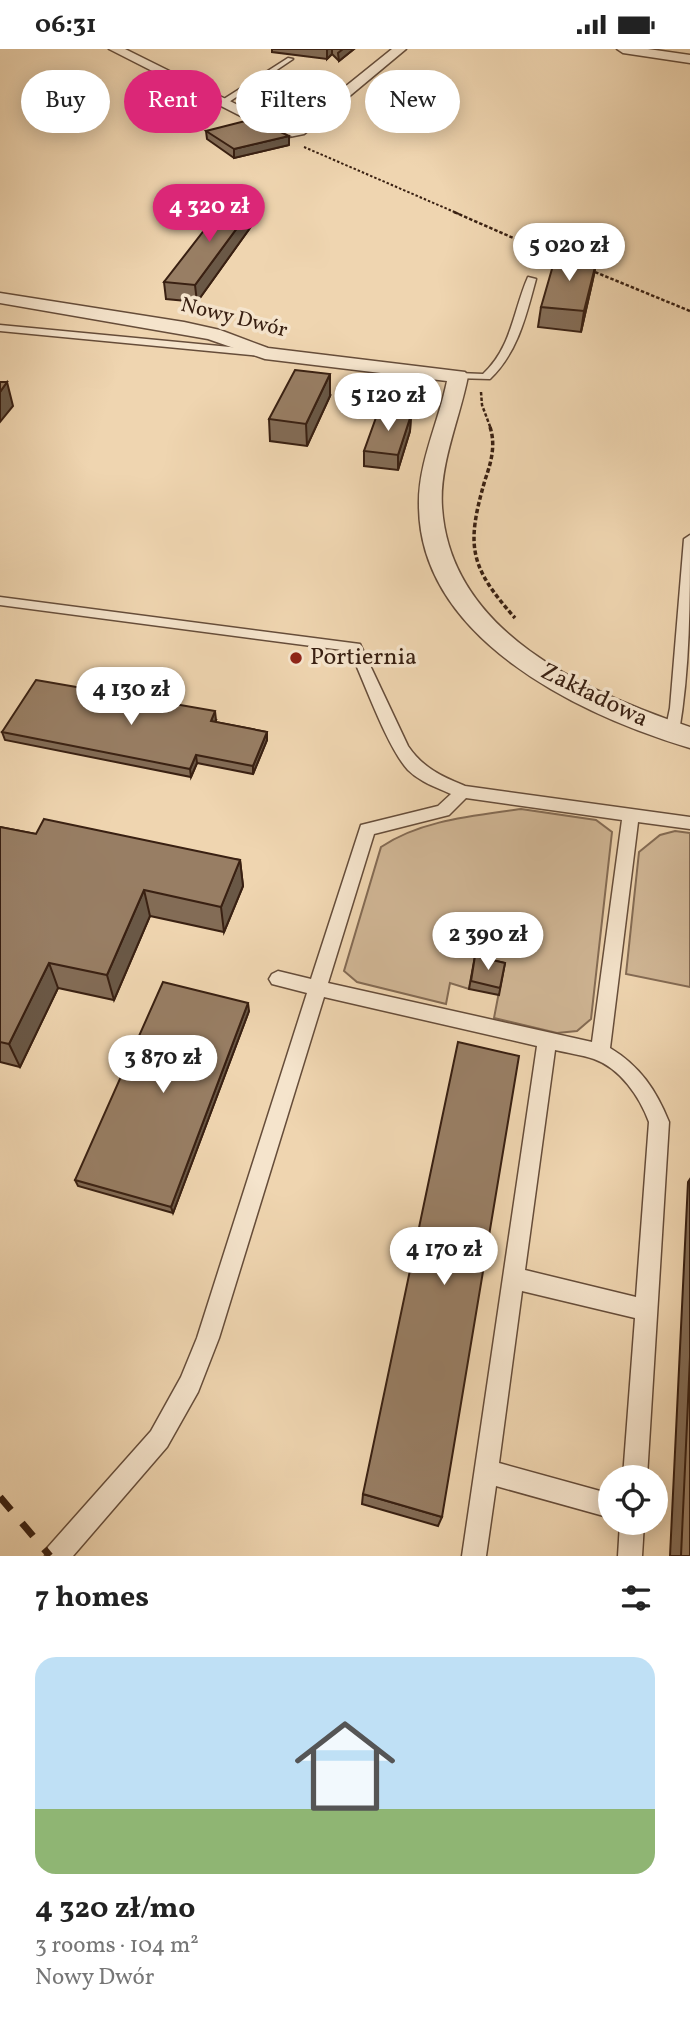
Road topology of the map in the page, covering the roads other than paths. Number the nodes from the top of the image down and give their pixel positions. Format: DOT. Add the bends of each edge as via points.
graph roads {
  1 [pos="115,49"];
  2 [pos="400,49"];
  3 [pos="623,49"];
  4 [pos="290,59"];
  5 [pos="690,59"];
  6 [pos="155,70"];
  7 [pos="222,103"];
  8 [pos="222,105"];
  9 [pos="531,279"];
  10 [pos="0,298"];
  11 [pos="0,328"];
  12 [pos="265,353"];
  13 [pos="458,376"];
  14 [pos="690,539"];
  15 [pos="0,601"];
  16 [pos="685,660"];
  17 [pos="681,735"];
  18 [pos="463,792"];
  19 [pos="631,814"];
  20 [pos="690,823"];
  21 [pos="278,979"];
  22 [pos="318,988"];
  23 [pos="547,1041"];
  24 [pos="600,1052"];
  25 [pos="514,1278"];
  26 [pos="646,1310"];
  27 [pos="636,1465"];
  28 [pos="486,1471"];
  29 [pos="598,1502"];
  30 [pos="631,1535"];
  31 [pos="57,1556"];
  32 [pos="474,1556"];
  33 [pos="630,1556"];
  1 -- 6 [label="street"];
  2 -- 8 [label="street" via="299,131 284,134"];
  3 -- 5 [label="street"];
  4 -- 7 [label="lane"];
  9 -- 13 [label="lane" via="500,366 486,377"];
  10 -- 12 [label="street, Nowy Dwór" via="194,330"];
  11 -- 12 [label="lane"];
  12 -- 13 [label="street, Nowy Dwór"];
  13 -- 17 [label="street, Zakładowa" via="430,506 439,556 457,593 477,618 531,666 599,703"];
  14 -- 16 [label="lane"];
  15 -- 18 [label="lane" via="355,647 407,757 428,777"];
  16 -- 17 [label="lane" via="677,708"];
  18 -- 19 [label="lane"];
  18 -- 22 [label="lane" via="443,811 367,829"];
  19 -- 20 [label="lane"];
  19 -- 24 [label="lane"];
  21 -- 22 [label="lane"];
  22 -- 23 [label="lane"];
  22 -- 31 [label="lane" via="190,1384 159,1439"];
  23 -- 24 [label="lane"];
  23 -- 25 [label="lane"];
  24 -- 26 [label="lane" via="638,1081 659,1122"];
  25 -- 26 [label="lane"];
  25 -- 28 [label="lane"];
  26 -- 27 [label="lane"];
  28 -- 29 [label="lane"];
  28 -- 32 [label="lane"];
  30 -- 33 [label="lane"];
}
